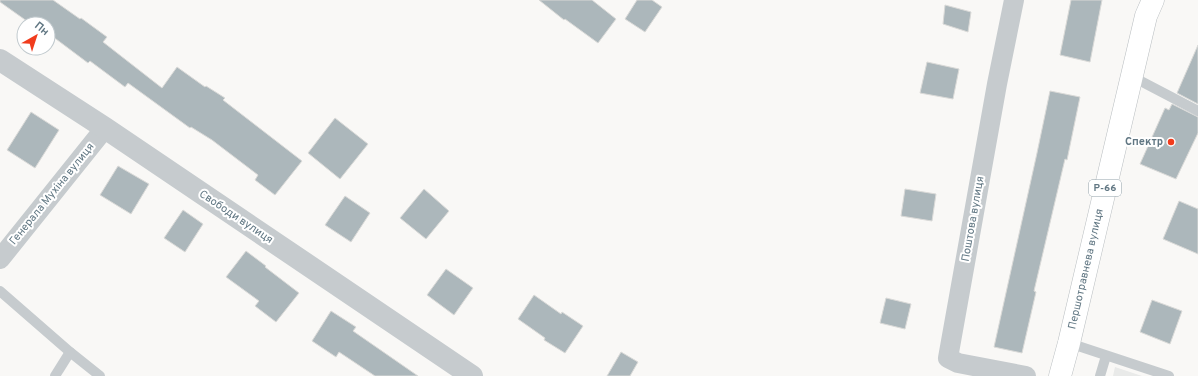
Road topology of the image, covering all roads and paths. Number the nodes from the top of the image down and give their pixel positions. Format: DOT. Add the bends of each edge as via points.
graph roads {
  1 [pos="1014,0"];
  2 [pos="1153,0"];
  3 [pos="0,60"];
  4 [pos="1131,76"];
  5 [pos="1198,111"];
  6 [pos="105,128"];
  7 [pos="0,259"];
  8 [pos="0,291"];
  9 [pos="1069,343"];
  10 [pos="70,352"];
  11 [pos="1106,356"];
  12 [pos="55,376"];
  13 [pos="100,376"];
  14 [pos="472,376"];
  15 [pos="1026,376"];
  16 [pos="1060,376"];
  17 [pos="1100,376"];
  18 [pos="1170,376"];
  1 -- 15 [label="street, Поштова вулиця" via="948,358 958,363"];
  2 -- 4 [label="main road, Першотравнева вулиця / Р-66" via="1146,16"];
  3 -- 6 [label="street, Свободи вулиця"];
  4 -- 5 [label="lane"];
  4 -- 9 [label="main road, Першотравнева вулиця / Р-66"];
  6 -- 7 [label="street, Генерала Мухіна вулиця"];
  6 -- 14 [label="street, Свободи вулиця"];
  8 -- 10 [label="lane"];
  9 -- 11 [label="lane"];
  9 -- 16 [label="main road, Першотравнева вулиця / Р-66"];
  10 -- 12 [label="lane"];
  10 -- 13 [label="lane"];
  11 -- 17 [label="lane"];
  11 -- 18 [label="lane"];
}
